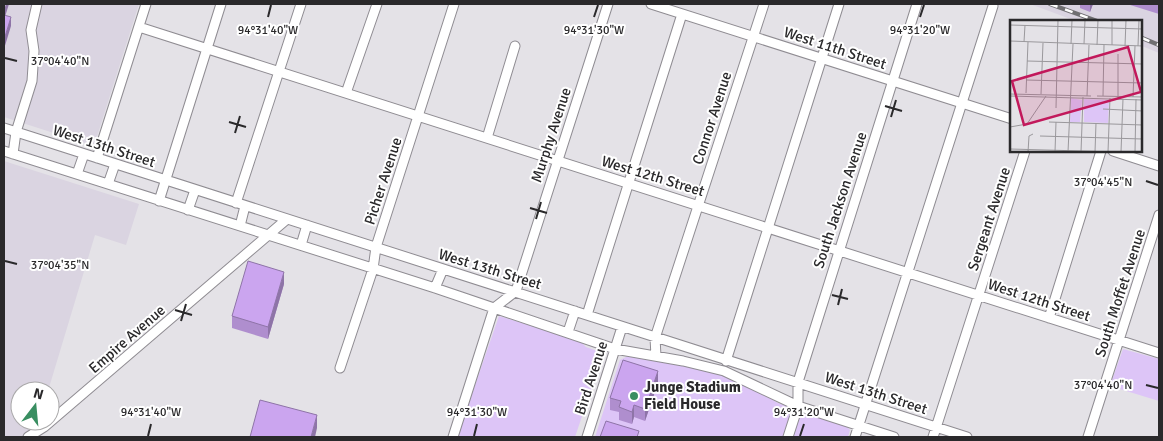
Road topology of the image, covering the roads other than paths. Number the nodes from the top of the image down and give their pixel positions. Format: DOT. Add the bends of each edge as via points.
graph roads {
  1 [pos="37,4"];
  2 [pos="146,4"];
  3 [pos="221,4"];
  4 [pos="301,4"];
  5 [pos="376,4"];
  6 [pos="454,4"];
  7 [pos="608,4"];
  8 [pos="651,4"];
  9 [pos="764,4"];
  10 [pos="839,4"];
  11 [pos="917,4"];
  12 [pos="993,6"];
  13 [pos="682,14"];
  14 [pos="139,27"];
  15 [pos="753,36"];
  16 [pos="515,46"];
  17 [pos="208,49"];
  18 [pos="822,58"];
  19 [pos="279,71"];
  20 [pos="892,81"];
  21 [pos="346,93"];
  22 [pos="963,104"];
  23 [pos="418,117"];
  24 [pos="1010,118"];
  25 [pos="4,128"];
  26 [pos="16,132"];
  27 [pos="487,138"];
  28 [pos="8,152"];
  29 [pos="1025,152"];
  30 [pos="1101,152"];
  31 [pos="1116,152"];
  32 [pos="84,154"];
  33 [pos="97,158"];
  34 [pos="558,160"];
  35 [pos="115,164"];
  36 [pos="1159,166"];
  37 [pos="77,174"];
  38 [pos="166,180"];
  39 [pos="628,183"];
  40 [pos="108,184"];
  41 [pos="195,190"];
  42 [pos="159,201"];
  43 [pos="236,203"];
  44 [pos="698,205"];
  45 [pos="245,206"];
  46 [pos="188,210"];
  47 [pos="1159,215"];
  48 [pos="287,219"];
  49 [pos="307,225"];
  50 [pos="240,226"];
  51 [pos="769,227"];
  52 [pos="269,235"];
  53 [pos="301,245"];
  54 [pos="376,247"];
  55 [pos="838,250"];
  56 [pos="373,268"];
  57 [pos="443,270"];
  58 [pos="910,272"];
  59 [pos="435,288"];
  60 [pos="516,291"];
  61 [pos="979,294"];
  62 [pos="494,308"];
  63 [pos="575,311"];
  64 [pos="588,315"];
  65 [pos="1049,318"];
  66 [pos="622,327"];
  67 [pos="568,332"];
  68 [pos="655,338"];
  69 [pos="1119,340"];
  70 [pos="615,349"];
  71 [pos="1159,353"];
  72 [pos="656,356"];
  73 [pos="726,360"];
  74 [pos="340,368"];
  75 [pos="798,382"];
  76 [pos="866,405"];
  77 [pos="798,406"];
  78 [pos="859,426"];
  79 [pos="936,428"];
  80 [pos="28,437"];
  81 [pos="454,437"];
  82 [pos="587,437"];
  83 [pos="788,437"];
  84 [pos="855,437"];
  85 [pos="894,437"];
  86 [pos="933,437"];
  87 [pos="967,437"];
  88 [pos="1088,437"];
  1 -- 26 [label="street" via="31,30 34,51 32,81"];
  2 -- 14 [label="street"];
  3 -- 17 [label="street"];
  4 -- 19 [label="street"];
  5 -- 21 [label="street"];
  6 -- 23 [label="street, Picher Avenue"];
  7 -- 34 [label="street, Murphy Avenue"];
  8 -- 13 [label="street, West 11th Street"];
  9 -- 15 [label="street, Connor Avenue"];
  10 -- 18 [label="street"];
  11 -- 20 [label="street, South Jackson Avenue"];
  12 -- 22 [label="street"];
  13 -- 15 [label="street, West 11th Street"];
  13 -- 39 [label="street"];
  14 -- 17 [label="street, West 12th Street"];
  14 -- 33 [label="street"];
  15 -- 18 [label="street, West 11th Street"];
  15 -- 44 [label="street, Connor Avenue"];
  16 -- 27 [label="street"];
  17 -- 19 [label="street, West 12th Street"];
  17 -- 38 [label="street"];
  18 -- 20 [label="street, West 11th Street"];
  18 -- 51 [label="street"];
  19 -- 21 [label="street, West 12th Street"];
  19 -- 43 [label="street"];
  20 -- 22 [label="street, West 11th Street"];
  20 -- 55 [label="street, South Jackson Avenue"];
  21 -- 23 [label="street, West 12th Street"];
  22 -- 24 [label="street, West 11th Street"];
  22 -- 58 [label="street"];
  23 -- 27 [label="street, West 12th Street"];
  23 -- 54 [label="street, Picher Avenue"];
  25 -- 26 [label="street, West 13th Street"];
  26 -- 28 [label="street"];
  26 -- 32 [label="street, West 13th Street"];
  27 -- 34 [label="street, West 12th Street"];
  28 -- 37 [label="street"];
  29 -- 61 [label="street, Sergeant Avenue"];
  30 -- 65 [label="street"];
  31 -- 36 [label="street"];
  32 -- 33 [label="street, West 13th Street"];
  32 -- 37 [label="street"];
  33 -- 35 [label="street, West 13th Street"];
  34 -- 39 [label="street, West 12th Street"];
  34 -- 60 [label="street, Murphy Avenue"];
  35 -- 38 [label="street, West 13th Street"];
  35 -- 40 [label="street"];
  37 -- 40 [label="street"];
  38 -- 41 [label="street, West 13th Street"];
  38 -- 42 [label="street"];
  39 -- 44 [label="street, West 12th Street"];
  39 -- 64 [label="street"];
  40 -- 42 [label="street"];
  41 -- 43 [label="street, West 13th Street"];
  41 -- 46 [label="street"];
  42 -- 46 [label="street"];
  43 -- 45 [label="street, West 13th Street"];
  44 -- 51 [label="street, West 12th Street"];
  44 -- 68 [label="street, Connor Avenue"];
  45 -- 48 [label="street, West 13th Street"];
  45 -- 50 [label="street"];
  46 -- 50 [label="street"];
  47 -- 69 [label="street, South Moffet Avenue"];
  48 -- 49 [label="street, West 13th Street"];
  48 -- 52 [label="street, Empire Avenue"];
  49 -- 53 [label="street"];
  49 -- 54 [label="street, West 13th Street"];
  50 -- 52 [label="street"];
  51 -- 55 [label="street, West 12th Street"];
  51 -- 73 [label="street"];
  52 -- 53 [label="street"];
  52 -- 80 [label="street, Empire Avenue" via="44,427"];
  53 -- 56 [label="street"];
  54 -- 56 [label="street, Picher Avenue"];
  54 -- 57 [label="street, West 13th Street"];
  55 -- 58 [label="street, West 12th Street"];
  55 -- 75 [label="street, South Jackson Avenue"];
  56 -- 59 [label="street"];
  56 -- 74 [label="street, Picher Avenue"];
  57 -- 59 [label="street"];
  57 -- 60 [label="street, West 13th Street"];
  58 -- 61 [label="street, West 12th Street"];
  58 -- 76 [label="street"];
  59 -- 62 [label="street"];
  60 -- 62 [label="street"];
  60 -- 63 [label="street, West 13th Street"];
  61 -- 65 [label="street, West 12th Street"];
  61 -- 79 [label="street, Sergeant Avenue"];
  62 -- 67 [label="street"];
  62 -- 81 [label="street"];
  63 -- 64 [label="street, West 13th Street"];
  63 -- 67 [label="street"];
  64 -- 66 [label="street, West 13th Street"];
  65 -- 69 [label="street, West 12th Street"];
  66 -- 68 [label="street, West 13th Street"];
  66 -- 70 [label="street, Bird Avenue"];
  67 -- 70 [label="street"];
  68 -- 72 [label="street, Connor Avenue"];
  68 -- 73 [label="street, West 13th Street"];
  69 -- 71 [label="street, West 12th Street"];
  69 -- 88 [label="street, South Moffet Avenue"];
  70 -- 72 [label="street"];
  70 -- 82 [label="street, Bird Avenue"];
  72 -- 77 [label="street" via="724,371"];
  73 -- 75 [label="street, West 13th Street"];
  75 -- 76 [label="street, West 13th Street"];
  75 -- 77 [label="street, South Jackson Avenue"];
  76 -- 78 [label="street"];
  76 -- 79 [label="street, West 13th Street"];
  77 -- 78 [label="street"];
  77 -- 83 [label="street, South Jackson Avenue"];
  78 -- 84 [label="street"];
  78 -- 85 [label="street"];
  79 -- 86 [label="street, Sergeant Avenue"];
  79 -- 87 [label="street, West 13th Street"];
}
